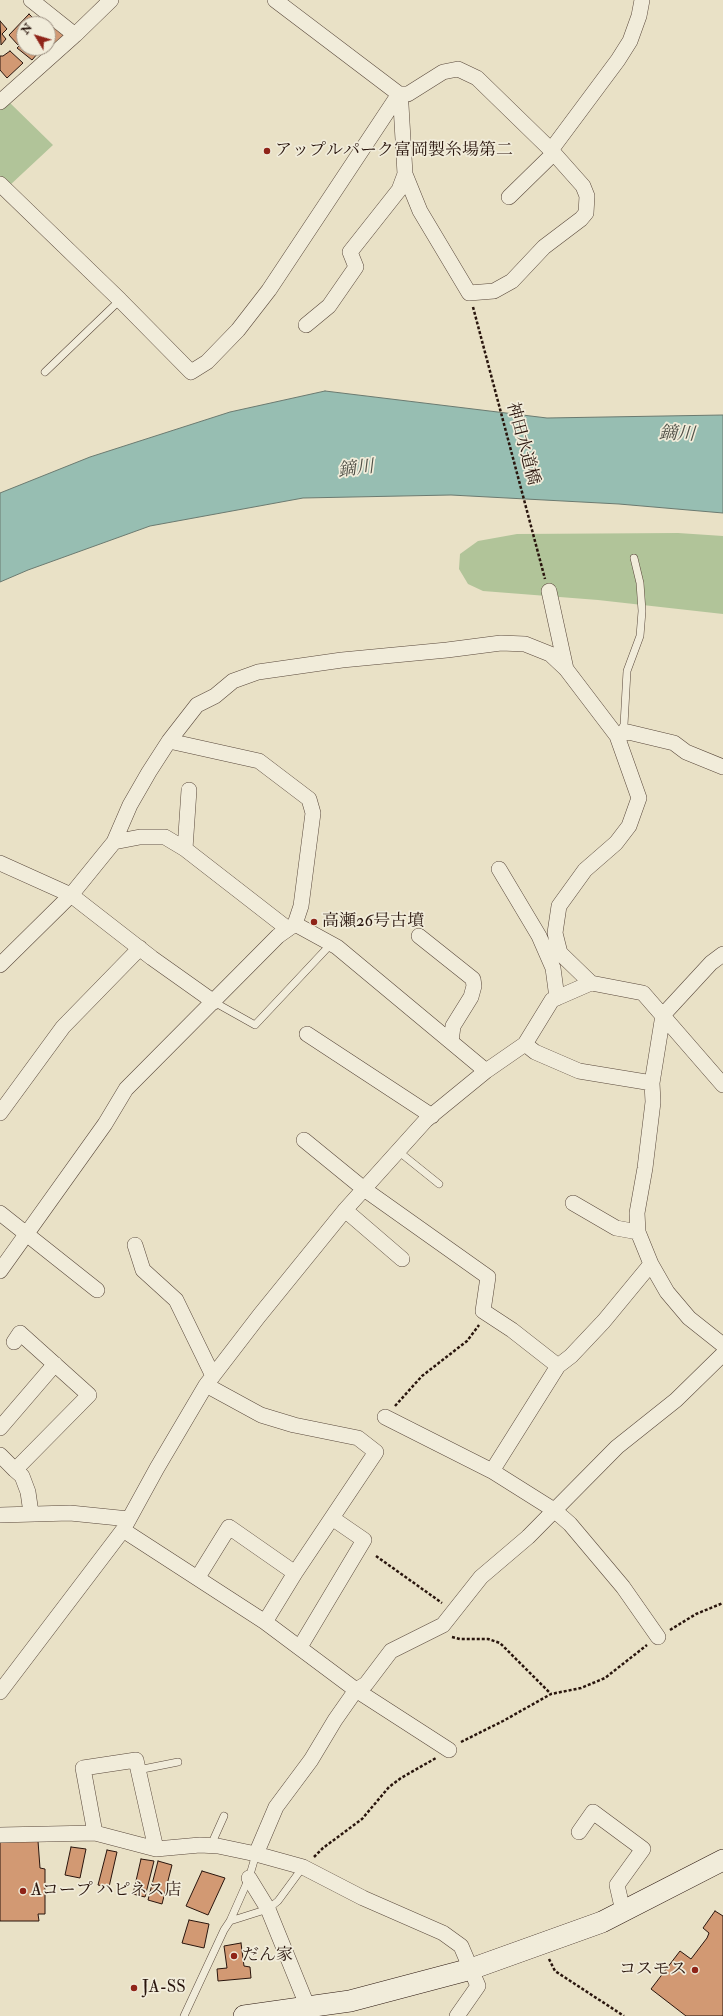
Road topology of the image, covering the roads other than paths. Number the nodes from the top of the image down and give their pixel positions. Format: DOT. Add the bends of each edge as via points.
graph roads {
  1 [pos="31,0"];
  2 [pos="111,0"];
  3 [pos="275,0"];
  4 [pos="640,1"];
  5 [pos="76,35"];
  6 [pos="399,94"];
  7 [pos="0,102"];
  8 [pos="553,152"];
  9 [pos="404,174"];
  10 [pos="0,184"];
  11 [pos="509,197"];
  12 [pos="120,300"];
  13 [pos="306,325"];
  14 [pos="45,372"];
  15 [pos="634,558"];
  16 [pos="549,591"];
  17 [pos="566,669"];
  18 [pos="617,736"];
  19 [pos="169,741"];
  20 [pos="723,767"];
  21 [pos="189,790"];
  22 [pos="114,842"];
  23 [pos="186,849"];
  24 [pos="0,863"];
  25 [pos="499,869"];
  26 [pos="72,895"];
  27 [pos="291,927"];
  28 [pos="419,936"];
  29 [pos="331,944"];
  30 [pos="140,948"];
  31 [pos="723,954"];
  32 [pos="0,964"];
  33 [pos="590,983"];
  34 [pos="557,998"];
  35 [pos="214,1002"];
  36 [pos="663,1015"];
  37 [pos="307,1034"];
  38 [pos="451,1042"];
  39 [pos="525,1044"];
  40 [pos="486,1071"];
  41 [pos="652,1083"];
  42 [pos="723,1085"];
  43 [pos="0,1113"];
  44 [pos="432,1116"];
  45 [pos="304,1140"];
  46 [pos="398,1151"];
  47 [pos="439,1184"];
  48 [pos="364,1189"];
  49 [pos="573,1203"];
  50 [pos="346,1210"];
  51 [pos="0,1213"];
  52 [pos="638,1232"];
  53 [pos="28,1234"];
  54 [pos="135,1245"];
  55 [pos="402,1258"];
  56 [pos="651,1264"];
  57 [pos="0,1271"];
  58 [pos="97,1290"];
  59 [pos="14,1342"];
  60 [pos="723,1345"];
  61 [pos="723,1354"];
  62 [pos="55,1364"];
  63 [pos="558,1366"];
  64 [pos="210,1380"];
  65 [pos="385,1417"];
  66 [pos="0,1428"];
  67 [pos="0,1455"];
  68 [pos="15,1470"];
  69 [pos="492,1471"];
  70 [pos="554,1510"];
  71 [pos="31,1513"];
  72 [pos="0,1515"];
  73 [pos="332,1518"];
  74 [pos="126,1525"];
  75 [pos="295,1573"];
  76 [pos="198,1577"];
  77 [pos="266,1622"];
  78 [pos="658,1637"];
  79 [pos="300,1647"];
  80 [pos="356,1690"];
  81 [pos="0,1692"];
  82 [pos="449,1750"];
  83 [pos="178,1762"];
  84 [pos="138,1770"];
  85 [pos="224,1816"];
  86 [pos="579,1832"];
  87 [pos="94,1834"];
  88 [pos="0,1836"];
  89 [pos="211,1846"];
  90 [pos="156,1849"];
  91 [pos="256,1854"];
  92 [pos="723,1860"];
  93 [pos="303,1867"];
  94 [pos="249,1878"];
  95 [pos="268,1909"];
  96 [pos="623,1911"];
  97 [pos="230,1922"];
  98 [pos="471,1969"];
  99 [pos="310,2012"];
  100 [pos="184,2016"];
  101 [pos="244,2016"];
  102 [pos="457,2016"];
  1 -- 5 [label="street"];
  2 -- 5 [label="street"];
  3 -- 6 [label="street"];
  4 -- 8 [label="street" via="630,40"];
  5 -- 7 [label="street"];
  6 -- 8 [label="street" via="408,94 443,72 458,69 477,78"];
  6 -- 9 [label="street"];
  6 -- 12 [label="street" via="269,290 238,330 207,362 191,372"];
  8 -- 9 [label="street" via="583,186 587,196 586,212 581,219 544,247 512,281 494,291 469,293 420,211"];
  8 -- 11 [label="street"];
  9 -- 13 [label="street" via="399,190 350,252 356,267 329,306"];
  10 -- 12 [label="street"];
  12 -- 14 [label="lane"];
  15 -- 18 [label="lane" via="640,583 640,636 627,671 624,725"];
  16 -- 17 [label="street"];
  17 -- 18 [label="street"];
  17 -- 19 [label="street" via="550,654 525,644 501,643 258,672 232,682 215,696 197,705"];
  18 -- 20 [label="street" via="628,732 674,743 686,752"];
  18 -- 33 [label="street" via="639,798 629,826 616,843 585,870 559,906 555,933 560,953"];
  19 -- 22 [label="street" via="130,805"];
  19 -- 27 [label="street" via="259,761 309,798 313,813 305,885 301,906"];
  21 -- 23 [label="street"];
  22 -- 23 [label="street" via="140,837 165,837"];
  22 -- 26 [label="street"];
  23 -- 27 [label="street"];
  24 -- 26 [label="street"];
  25 -- 34 [label="street" via="539,936 553,968"];
  26 -- 30 [label="street"];
  26 -- 32 [label="street"];
  27 -- 29 [label="street"];
  27 -- 35 [label="street" via="278,936"];
  28 -- 38 [label="street" via="473,979 471,997 453,1026"];
  29 -- 35 [label="lane" via="255,1025"];
  29 -- 38 [label="street"];
  30 -- 35 [label="street"];
  30 -- 43 [label="street" via="63,1027"];
  31 -- 36 [label="street" via="711,963"];
  33 -- 34 [label="street"];
  33 -- 36 [label="street" via="643,993"];
  34 -- 39 [label="street" via="552,1000"];
  35 -- 53 [label="street" via="126,1089 105,1124"];
  36 -- 41 [label="street"];
  36 -- 42 [label="street"];
  37 -- 44 [label="street"];
  38 -- 40 [label="street"];
  39 -- 40 [label="street"];
  39 -- 41 [label="street" via="535,1052 579,1071"];
  40 -- 44 [label="street"];
  41 -- 52 [label="street" via="653,1102 637,1213"];
  44 -- 46 [label="street"];
  45 -- 48 [label="street"];
  46 -- 47 [label="lane"];
  46 -- 48 [label="street"];
  48 -- 50 [label="street"];
  48 -- 63 [label="street" via="488,1277 483,1311"];
  49 -- 52 [label="street" via="616,1228"];
  50 -- 55 [label="street"];
  50 -- 64 [label="street"];
  51 -- 53 [label="street"];
  52 -- 56 [label="street"];
  53 -- 57 [label="street"];
  53 -- 58 [label="street"];
  54 -- 64 [label="street" via="143,1270 176,1300"];
  56 -- 60 [label="street" via="667,1292 689,1318"];
  56 -- 63 [label="street" via="594,1332"];
  59 -- 62 [label="street" via="20,1333"];
  61 -- 70 [label="street" via="676,1400 617,1447"];
  62 -- 66 [label="street"];
  62 -- 68 [label="street" via="89,1395"];
  63 -- 69 [label="street"];
  64 -- 73 [label="street" via="261,1415 294,1425 358,1438 376,1452"];
  64 -- 74 [label="street"];
  65 -- 69 [label="street"];
  67 -- 68 [label="street"];
  68 -- 71 [label="street" via="22,1476 28,1492"];
  69 -- 70 [label="street"];
  70 -- 78 [label="street" via="570,1524 623,1587"];
  70 -- 80 [label="street" via="528,1537 481,1577 443,1625 391,1651 366,1684"];
  71 -- 72 [label="street"];
  71 -- 74 [label="street" via="70,1513"];
  73 -- 75 [label="street"];
  73 -- 79 [label="street" via="364,1540"];
  74 -- 76 [label="street"];
  74 -- 81 [label="street"];
  75 -- 76 [label="street" via="229,1527"];
  75 -- 77 [label="street"];
  76 -- 77 [label="street"];
  77 -- 79 [label="street"];
  79 -- 80 [label="street"];
  80 -- 82 [label="street"];
  80 -- 91 [label="street" via="311,1760 276,1807"];
  83 -- 84 [label="lane"];
  84 -- 87 [label="street" via="136,1760 83,1768"];
  84 -- 90 [label="street"];
  85 -- 89 [label="lane"];
  86 -- 96 [label="street" via="594,1812 643,1849 617,1885"];
  87 -- 88 [label="street"];
  87 -- 90 [label="street"];
  89 -- 90 [label="street"];
  89 -- 91 [label="street"];
  91 -- 93 [label="street"];
  91 -- 94 [label="lane"];
  92 -- 96 [label="street"];
  93 -- 95 [label="lane" via="278,1901"];
  93 -- 98 [label="street" via="363,1898 444,1933 461,1946"];
  94 -- 95 [label="street"];
  94 -- 97 [label="lane"];
  95 -- 97 [label="lane"];
  95 -- 99 [label="street"];
  96 -- 98 [label="street" via="602,1922"];
  97 -- 100 [label="lane"];
  98 -- 99 [label="street"];
  98 -- 102 [label="street" via="478,1986"];
  99 -- 101 [label="street"];
}
